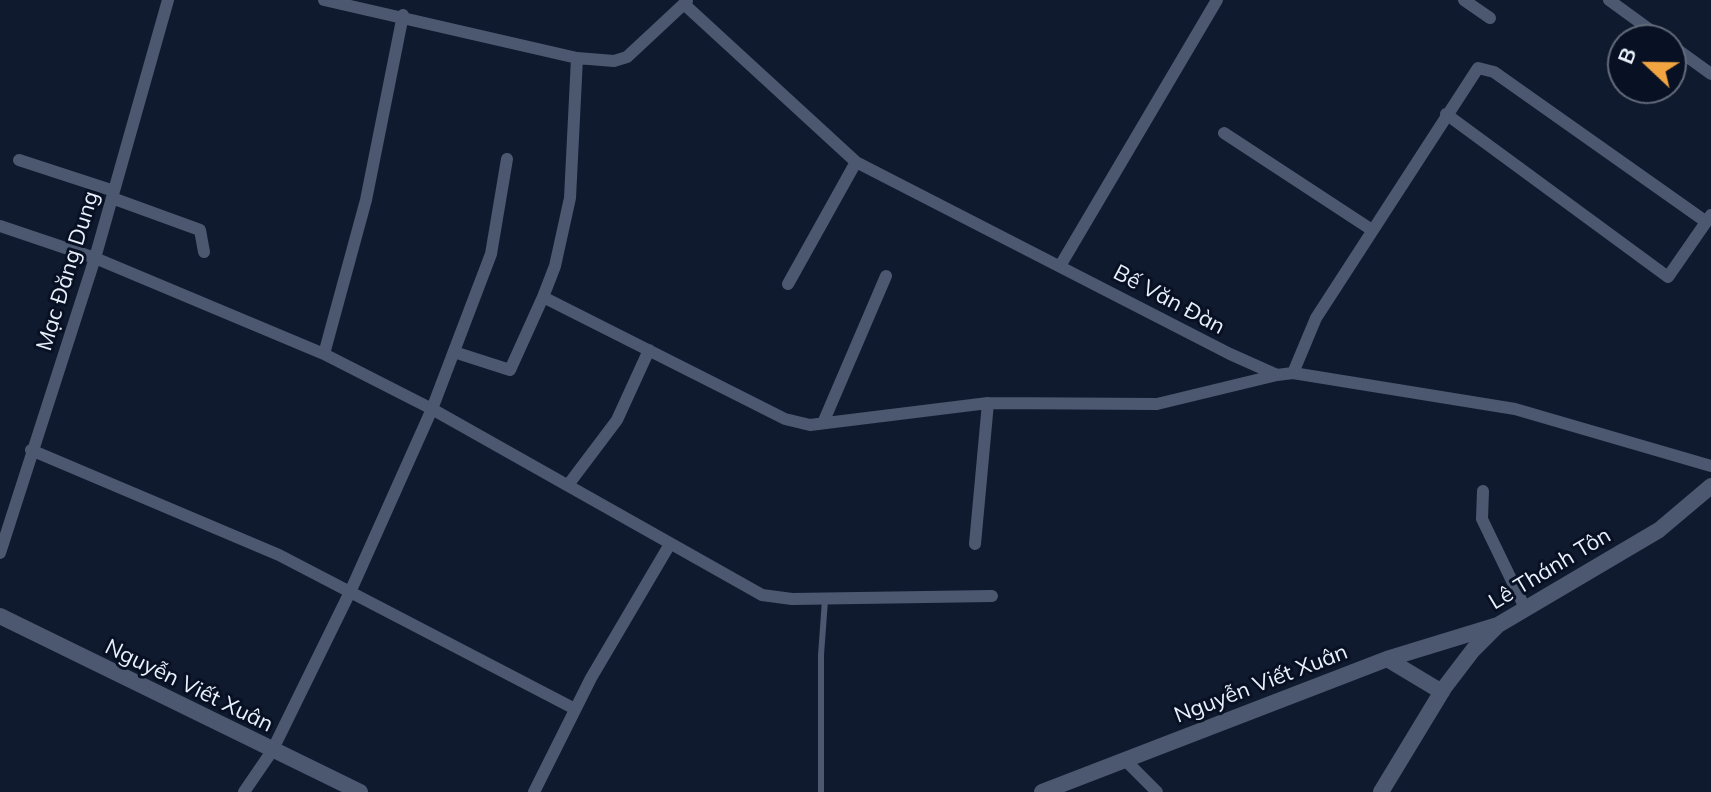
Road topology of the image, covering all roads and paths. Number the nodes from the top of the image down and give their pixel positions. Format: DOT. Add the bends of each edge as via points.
graph roads {
  1 [pos="168,0"];
  2 [pos="324,0"];
  3 [pos="1217,0"];
  4 [pos="1464,0"];
  5 [pos="1609,0"];
  6 [pos="686,2"];
  7 [pos="403,15"];
  8 [pos="1490,18"];
  9 [pos="1642,24"];
  10 [pos="1687,57"];
  11 [pos="577,58"];
  12 [pos="1711,74"];
  13 [pos="1446,114"];
  14 [pos="1224,133"];
  15 [pos="507,159"];
  16 [pos="19,160"];
  17 [pos="856,162"];
  18 [pos="113,194"];
  19 [pos="1708,218"];
  20 [pos="0,226"];
  21 [pos="1372,230"];
  22 [pos="204,252"];
  23 [pos="95,258"];
  24 [pos="1060,266"];
  25 [pos="886,276"];
  26 [pos="788,284"];
  27 [pos="543,297"];
  28 [pos="649,350"];
  29 [pos="454,352"];
  30 [pos="324,354"];
  31 [pos="1293,373"];
  32 [pos="1277,375"];
  33 [pos="988,403"];
  34 [pos="432,409"];
  35 [pos="823,423"];
  36 [pos="31,450"];
  37 [pos="1711,466"];
  38 [pos="568,485"];
  39 [pos="1711,486"];
  40 [pos="1483,491"];
  41 [pos="670,544"];
  42 [pos="975,544"];
  43 [pos="0,553"];
  44 [pos="351,590"];
  45 [pos="992,596"];
  46 [pos="825,599"];
  47 [pos="1525,608"];
  48 [pos="0,616"];
  49 [pos="1498,625"];
  50 [pos="1387,659"];
  51 [pos="1442,692"];
  52 [pos="575,709"];
  53 [pos="272,751"];
  54 [pos="1125,760"];
  55 [pos="244,792"];
  56 [pos="360,792"];
  57 [pos="534,792"];
  58 [pos="821,792"];
  59 [pos="1042,792"];
  60 [pos="1157,792"];
  61 [pos="1381,792"];
  1 -- 18 [label="street, Mạc Đăng Dung"];
  2 -- 7 [label="street"];
  3 -- 24 [label="street"];
  4 -- 8 [label="street"];
  5 -- 9 [label="street"];
  6 -- 11 [label="street" via="627,57"];
  6 -- 17 [label="street, Bế Văn Đàn"];
  7 -- 11 [label="street"];
  7 -- 30 [label="street" via="366,200"];
  10 -- 12 [label="street"];
  11 -- 27 [label="street" via="570,198"];
  13 -- 19 [label="street" via="1473,73 1486,68"];
  13 -- 19 [label="street" via="1668,277"];
  13 -- 21 [label="street"];
  14 -- 21 [label="street"];
  15 -- 29 [label="street" via="491,254"];
  16 -- 18 [label="street"];
  17 -- 24 [label="street, Bế Văn Đàn"];
  17 -- 26 [label="street"];
  18 -- 22 [label="street" via="200,230"];
  18 -- 23 [label="street, Mạc Đăng Dung"];
  20 -- 23 [label="street"];
  21 -- 31 [label="street" via="1316,318"];
  23 -- 30 [label="street"];
  23 -- 36 [label="street, Mạc Đăng Dung"];
  24 -- 32 [label="street, Bế Văn Đàn"];
  25 -- 35 [label="street"];
  27 -- 28 [label="street"];
  27 -- 29 [label="street" via="510,370"];
  28 -- 35 [label="street" via="785,419"];
  28 -- 38 [label="street" via="617,420"];
  29 -- 34 [label="street"];
  30 -- 34 [label="street"];
  31 -- 32 [label="street"];
  31 -- 37 [label="street" via="1515,409"];
  32 -- 33 [label="street" via="1157,404"];
  33 -- 35 [label="street"];
  33 -- 42 [label="street"];
  34 -- 38 [label="street"];
  34 -- 44 [label="street"];
  36 -- 43 [label="street, Mạc Đăng Dung"];
  36 -- 44 [label="street" via="209,523"];
  38 -- 41 [label="street"];
  39 -- 47 [label="street, Lê Thánh Tôn" via="1659,530"];
  40 -- 47 [label="street" via="1482,519"];
  41 -- 46 [label="street" via="762,595"];
  41 -- 52 [label="street"];
  44 -- 52 [label="street"];
  44 -- 53 [label="street"];
  45 -- 46 [label="street"];
  46 -- 58 [label="lane"];
  47 -- 49 [label="street, Lê Thánh Tôn"];
  48 -- 53 [label="street, Nguyễn Viết Xuân"];
  49 -- 50 [label="street, Nguyễn Viết Xuân"];
  49 -- 51 [label="street, Lê Thánh Tôn"];
  50 -- 51 [label="street"];
  50 -- 54 [label="street, Nguyễn Viết Xuân"];
  51 -- 61 [label="street, Lê Thánh Tôn"];
  52 -- 57 [label="street"];
  53 -- 55 [label="street"];
  53 -- 56 [label="street, Nguyễn Viết Xuân"];
  54 -- 59 [label="street, Nguyễn Viết Xuân"];
  54 -- 60 [label="street"];
}
